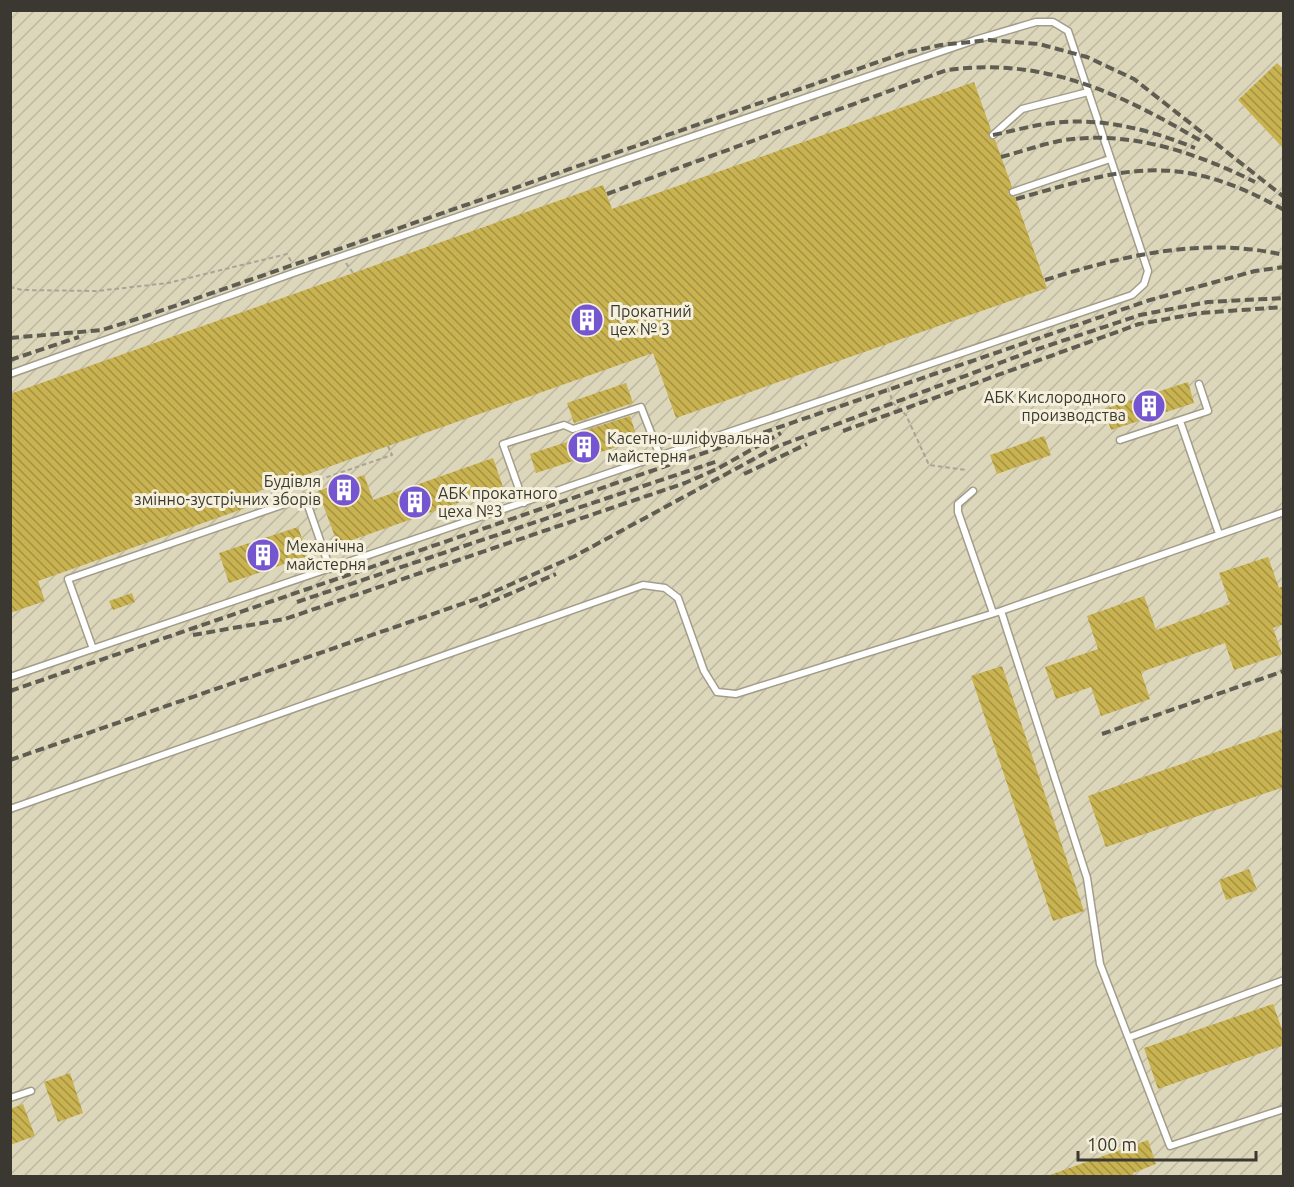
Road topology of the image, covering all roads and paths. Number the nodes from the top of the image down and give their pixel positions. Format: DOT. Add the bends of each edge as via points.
graph roads {
  1 [pos="1088,92"];
  2 [pos="993,135"];
  3 [pos="1110,159"];
  4 [pos="1013,192"];
  5 [pos="344,260"];
  6 [pos="296,272"];
  7 [pos="353,273"];
  8 [pos="10,287"];
  9 [pos="10,374"];
  10 [pos="885,380"];
  11 [pos="1199,384"];
  12 [pos="1179,421"];
  13 [pos="1120,440"];
  14 [pos="388,446"];
  15 [pos="660,456"];
  16 [pos="966,470"];
  17 [pos="973,491"];
  18 [pos="305,497"];
  19 [pos="524,503"];
  20 [pos="1284,512"];
  21 [pos="1219,534"];
  22 [pos="330,569"];
  23 [pos="1000,611"];
  24 [pos="993,613"];
  25 [pos="93,649"];
  26 [pos="10,677"];
  27 [pos="10,809"];
  28 [pos="1284,980"];
  29 [pos="1130,1037"];
  30 [pos="32,1091"];
  31 [pos="10,1098"];
  32 [pos="1284,1109"];
  1 -- 2 [label="lane" via="1022,109"];
  1 -- 3 [label="lane"];
  1 -- 6 [label="lane" via="1068,32 1053,22 1036,22"];
  3 -- 4 [label="lane"];
  3 -- 10 [label="lane" via="1148,271 1144,284 1132,295"];
  5 -- 7 [label="path"];
  6 -- 8 [label="path" via="287,254 168,283 97,291"];
  6 -- 9 [label="lane"];
  10 -- 15 [label="lane"];
  10 -- 16 [label="path" via="893,403 906,415 928,465"];
  11 -- 12 [label="lane" via="1208,411"];
  12 -- 13 [label="lane"];
  12 -- 21 [label="lane"];
  14 -- 18 [label="path" via="392,455 302,486"];
  15 -- 19 [label="lane"];
  15 -- 19 [label="lane" via="641,407 573,429 564,424 503,444"];
  17 -- 24 [label="lane" via="958,504 958,512"];
  18 -- 22 [label="lane"];
  18 -- 25 [label="lane" via="68,579"];
  19 -- 22 [label="lane"];
  20 -- 21 [label="lane"];
  21 -- 23 [label="lane"];
  22 -- 25 [label="lane"];
  23 -- 24 [label="lane"];
  23 -- 29 [label="lane" via="1087,878 1100,964"];
  24 -- 27 [label="lane" via="736,694 717,692 704,671 678,598 665,588 643,585"];
  25 -- 26 [label="lane"];
  28 -- 29 [label="lane"];
  29 -- 32 [label="lane" via="1170,1146"];
  30 -- 31 [label="lane"];
}
